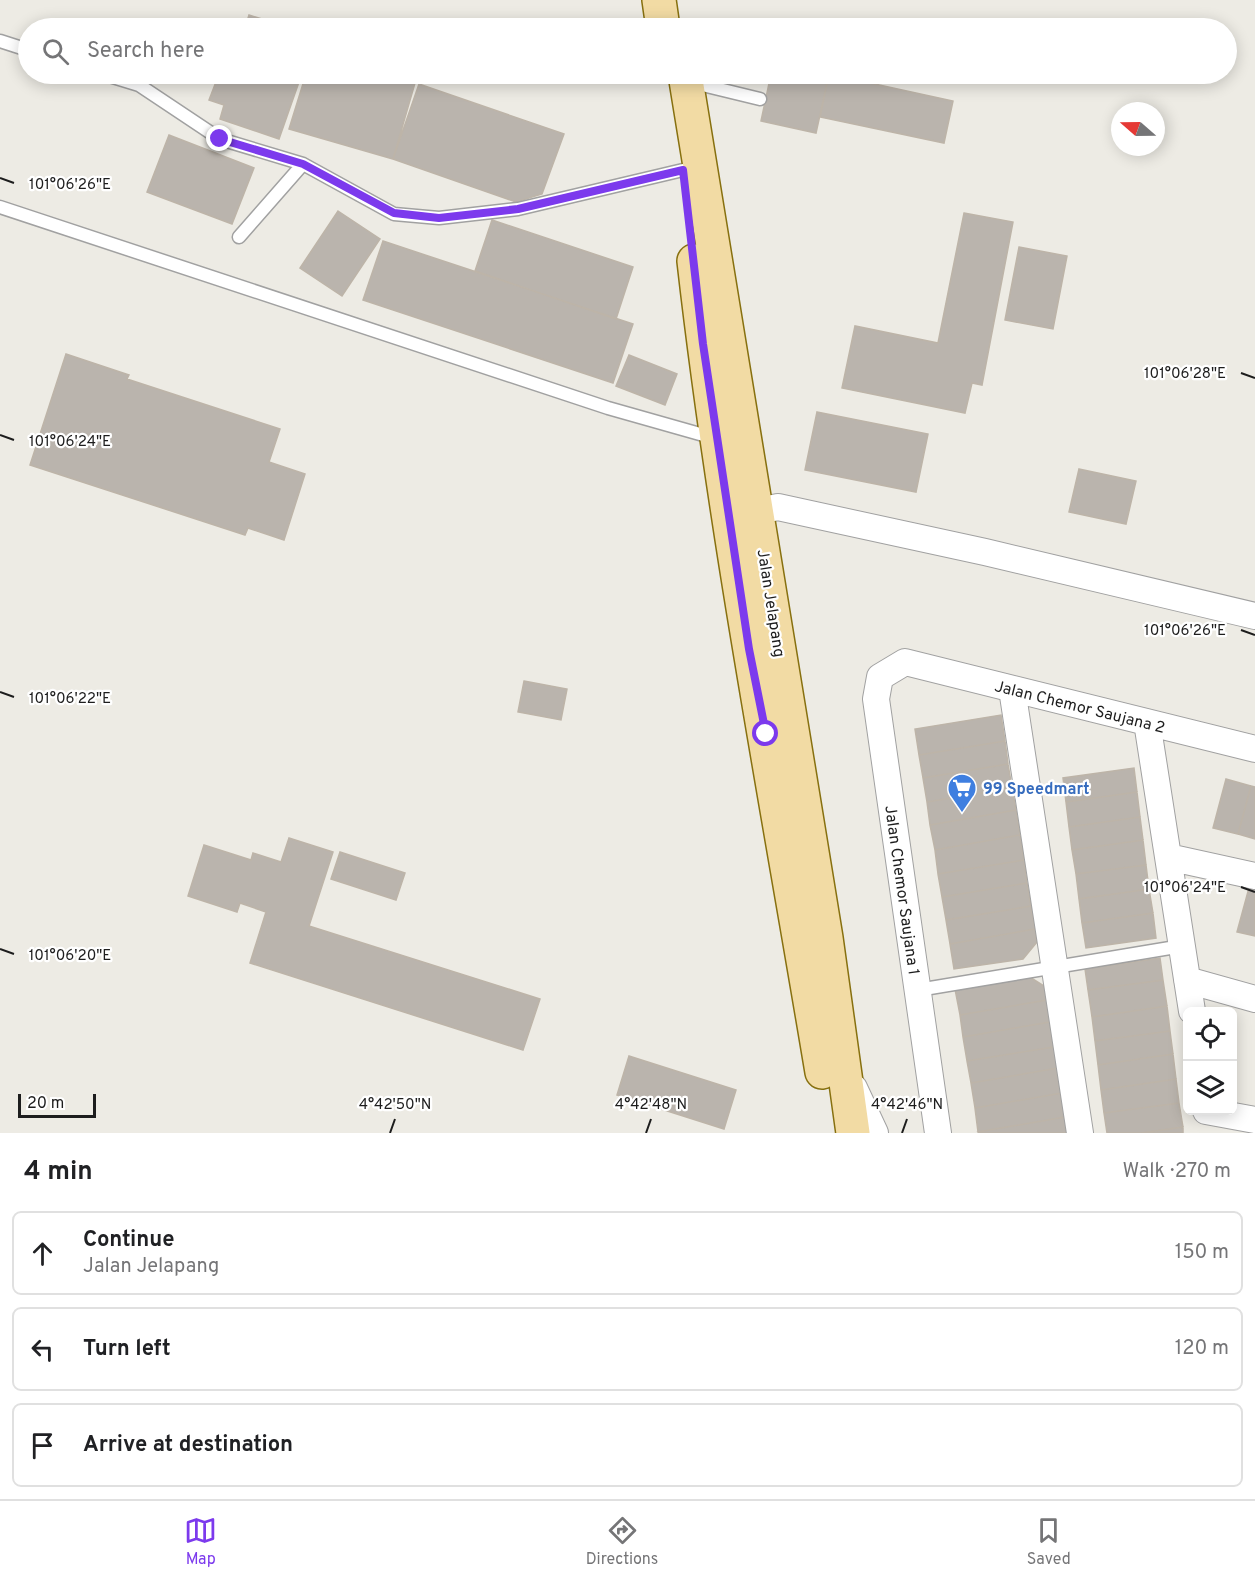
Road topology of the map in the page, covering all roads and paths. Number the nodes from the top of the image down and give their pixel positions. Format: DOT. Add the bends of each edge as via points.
graph roads {
  1 [pos="658,0"];
  2 [pos="673,0"];
  3 [pos="661,18"];
  4 [pos="676,18"];
  5 [pos="0,41"];
  6 [pos="18,47"];
  7 [pos="136,84"];
  8 [pos="681,84"];
  9 [pos="682,84"];
  10 [pos="708,84"];
  11 [pos="760,99"];
  12 [pos="303,164"];
  13 [pos="683,170"];
  14 [pos="0,207"];
  15 [pos="239,237"];
  16 [pos="718,439"];
  17 [pos="744,514"];
  18 [pos="1255,616"];
  19 [pos="905,662"];
  20 [pos="1012,689"];
  21 [pos="1147,722"];
  22 [pos="1255,749"];
  23 [pos="1168,857"];
  24 [pos="1255,876"];
  25 [pos="1182,946"];
  26 [pos="1055,967"];
  27 [pos="1187,980"];
  28 [pos="918,990"];
  29 [pos="1255,999"];
  30 [pos="1191,1007"];
  31 [pos="843,1062"];
  32 [pos="1207,1115"];
  33 [pos="1228,1115"];
  34 [pos="1255,1120"];
  35 [pos="831,1133"];
  36 [pos="853,1133"];
  37 [pos="875,1133"];
  38 [pos="938,1133"];
  39 [pos="1080,1133"];
  40 [pos="1209,1133"];
  1 -- 3 [label="main road"];
  2 -- 4 [label="main road"];
  5 -- 6 [label="lane"];
  7 -- 12 [label="lane" via="220,139"];
  8 -- 13 [label="main road, Jalan Jelapang"];
  9 -- 17 [label="main road, Jalan Jelapang"];
  10 -- 11 [label="lane"];
  12 -- 13 [label="lane" via="394,213 439,218 518,209"];
  12 -- 15 [label="lane"];
  13 -- 16 [label="main road, Jalan Jelapang"];
  14 -- 16 [label="lane" via="608,408"];
  16 -- 17 [label="main road, Jalan Jelapang"];
  17 -- 18 [label="street" via="778,507"];
  17 -- 31 [label="main road, Jalan Jelapang" via="826,938"];
  17 -- 35 [label="main road, Jalan Jelapang" via="749,649"];
  19 -- 20 [label="street, Jalan Chemor Saujana 2"];
  19 -- 28 [label="street, Jalan Chemor Saujana 1" via="880,677 876,699"];
  20 -- 21 [label="street, Jalan Chemor Saujana 2"];
  20 -- 26 [label="street"];
  21 -- 22 [label="street, Jalan Chemor Saujana 2"];
  21 -- 23 [label="street"];
  23 -- 24 [label="street"];
  23 -- 25 [label="street"];
  25 -- 26 [label="lane"];
  25 -- 27 [label="street"];
  26 -- 28 [label="lane"];
  26 -- 39 [label="street"];
  27 -- 29 [label="street"];
  27 -- 30 [label="street"];
  28 -- 38 [label="street, Jalan Chemor Saujana 1"];
  31 -- 36 [label="main road, Jalan Jelapang"];
  31 -- 37 [label="street"];
  32 -- 40 [label="street"];
  33 -- 34 [label="street"];
}
